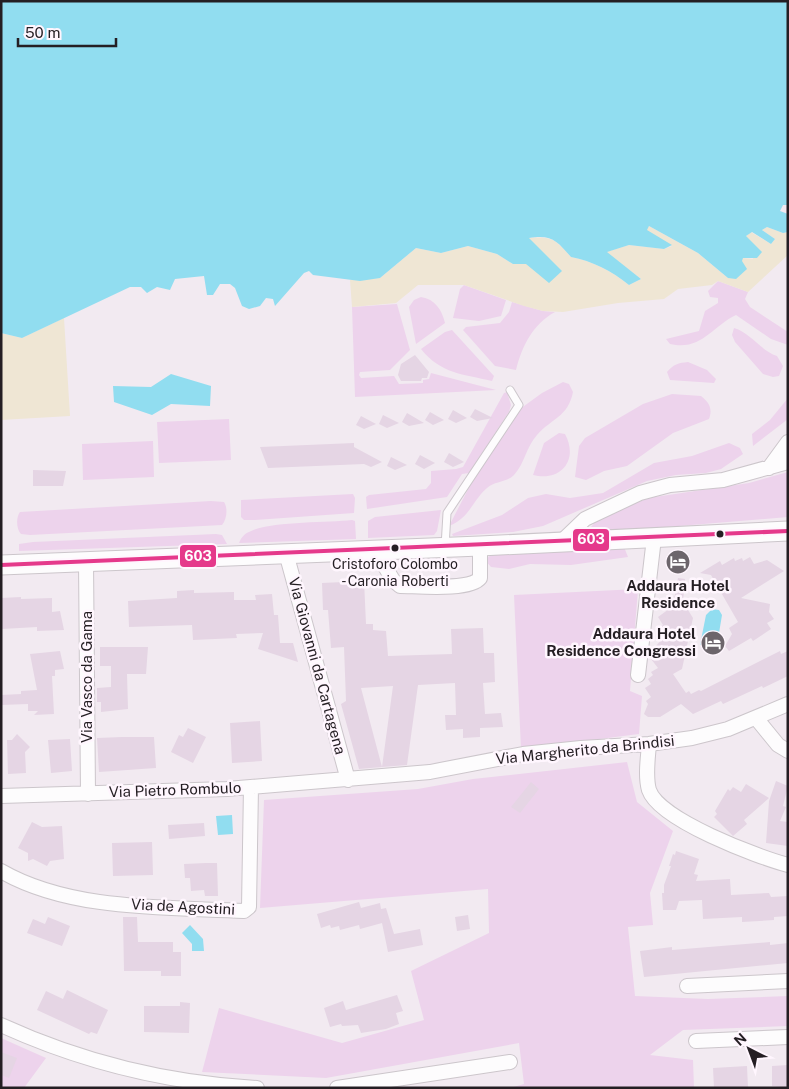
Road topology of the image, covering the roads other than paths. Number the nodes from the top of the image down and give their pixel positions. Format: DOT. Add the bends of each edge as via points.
graph roads {
  1 [pos="510,390"];
  2 [pos="788,442"];
  3 [pos="788,451"];
  4 [pos="788,462"];
  5 [pos="768,468"];
  6 [pos="788,531"];
  7 [pos="654,538"];
  8 [pos="561,542"];
  9 [pos="480,546"];
  10 [pos="445,547"];
  11 [pos="375,550"];
  12 [pos="286,553"];
  13 [pos="86,561"];
  14 [pos="1,565"];
  15 [pos="638,675"];
  16 [pos="788,704"];
  17 [pos="756,718"];
  18 [pos="649,744"];
  19 [pos="788,751"];
  20 [pos="348,780"];
  21 [pos="250,787"];
  22 [pos="88,794"];
  23 [pos="1,796"];
  24 [pos="788,865"];
  25 [pos="1,871"];
  26 [pos="788,981"];
  27 [pos="687,986"];
  28 [pos="1,1024"];
  29 [pos="788,1037"];
  30 [pos="696,1041"];
  31 [pos="510,1062"];
  32 [pos="257,1088"];
  33 [pos="338,1088"];
  1 -- 10 [label="lane" via="519,405 447,513"];
  2 -- 5 [label="street"];
  3 -- 5 [label="street"];
  4 -- 5 [label="street"];
  5 -- 8 [label="street" via="724,480 670,485 640,492 585,519"];
  6 -- 7 [label="main road"];
  7 -- 8 [label="main road"];
  7 -- 15 [label="street"];
  8 -- 9 [label="main road"];
  9 -- 10 [label="main road"];
  9 -- 11 [label="street" via="480,578 475,583 461,586 400,586 392,580"];
  10 -- 11 [label="main road"];
  11 -- 12 [label="main road"];
  12 -- 13 [label="main road"];
  12 -- 20 [label="street, Via Giovanni da Cartagena"];
  13 -- 14 [label="main road"];
  13 -- 22 [label="street, Via Vasco da Gama"];
  16 -- 17 [label="street, Via Margherito da Brindisi"];
  17 -- 18 [label="street, Via Margherito da Brindisi" via="692,738"];
  17 -- 19 [label="street" via="778,745"];
  18 -- 20 [label="street, Via Margherito da Brindisi" via="552,751 430,772"];
  18 -- 24 [label="street" via="647,779 649,791 657,802 714,838 745,852"];
  20 -- 21 [label="street, Via Pietro Rombulo"];
  21 -- 22 [label="street, Via Pietro Rombulo"];
  21 -- 25 [label="street, Via de Agostini" via="250,901 244,911 89,900 47,890"];
  22 -- 23 [label="street, Via Pietro Rombulo"];
  26 -- 27 [label="street"];
  28 -- 32 [label="street" via="40,1043 122,1069 167,1079"];
  29 -- 30 [label="street"];
  31 -- 33 [label="street"];
}
